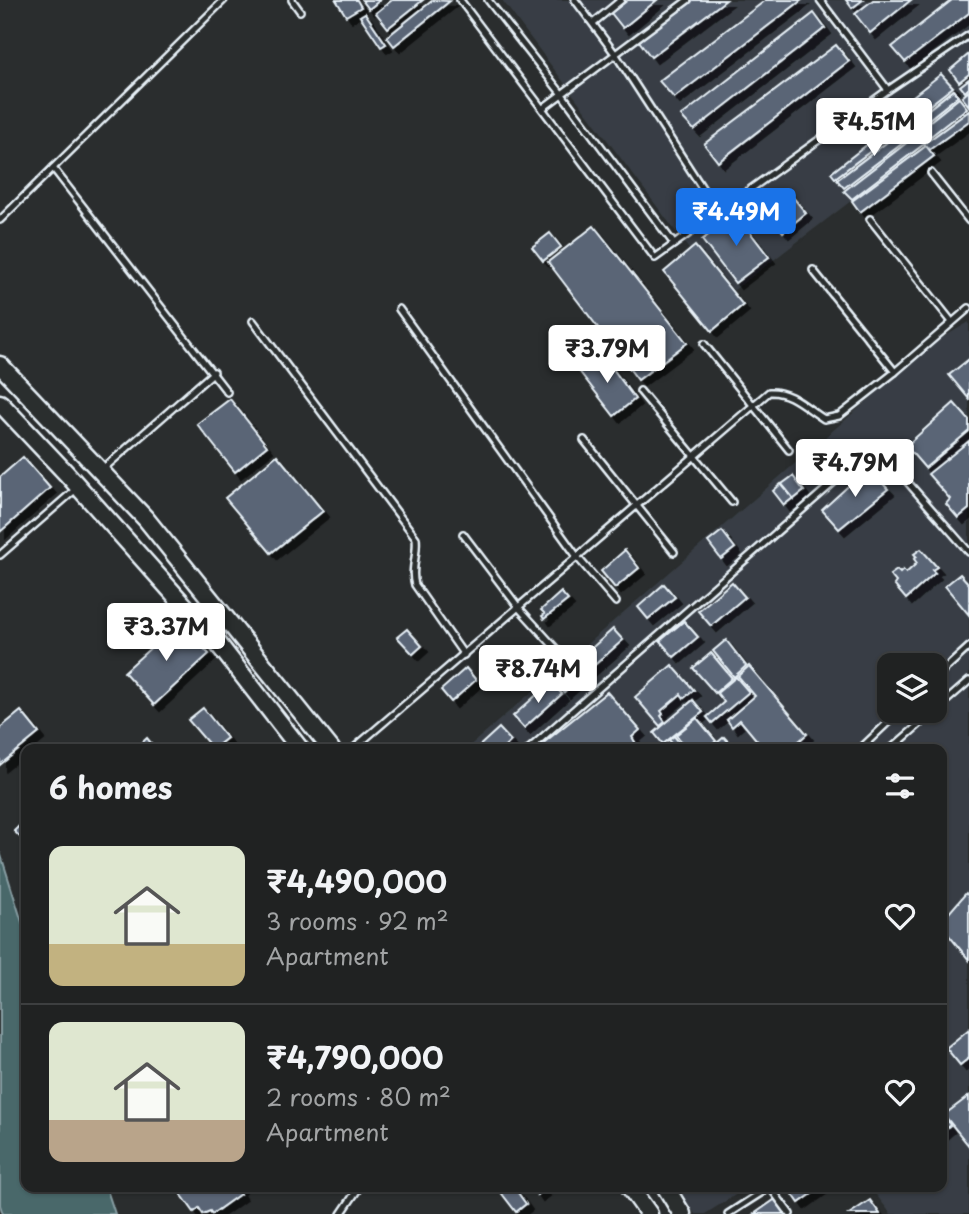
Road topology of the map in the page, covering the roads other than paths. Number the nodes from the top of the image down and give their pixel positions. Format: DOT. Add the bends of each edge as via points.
graph roads {
  1 [pos="224,0"];
  2 [pos="292,0"];
  3 [pos="460,0"];
  4 [pos="488,0"];
  5 [pos="575,0"];
  6 [pos="621,0"];
  7 [pos="688,0"];
  8 [pos="820,0"];
  9 [pos="300,11"];
  10 [pos="593,23"];
  11 [pos="969,35"];
  12 [pos="616,55"];
  13 [pos="888,90"];
  14 [pos="561,93"];
  15 [pos="543,108"];
  16 [pos="53,168"];
  17 [pos="931,173"];
  18 [pos="719,214"];
  19 [pos="870,219"];
  20 [pos="0,220"];
  21 [pos="969,221"];
  22 [pos="674,244"];
  23 [pos="813,270"];
  24 [pos="969,308"];
  25 [pos="399,309"];
  26 [pos="253,321"];
  27 [pos="952,322"];
  28 [pos="705,344"];
  29 [pos="0,365"];
  30 [pos="214,372"];
  31 [pos="895,372"];
  32 [pos="640,391"];
  33 [pos="227,392"];
  34 [pos="0,403"];
  35 [pos="753,405"];
  36 [pos="584,440"];
  37 [pos="789,450"];
  38 [pos="695,456"];
  39 [pos="100,471"];
  40 [pos="78,486"];
  41 [pos="732,502"];
  42 [pos="638,506"];
  43 [pos="463,534"];
  44 [pos="674,552"];
  45 [pos="969,552"];
  46 [pos="0,555"];
  47 [pos="578,558"];
  48 [pos="616,602"];
  49 [pos="519,608"];
  50 [pos="969,647"];
  51 [pos="559,652"];
  52 [pos="464,654"];
  53 [pos="947,667"];
  54 [pos="969,681"];
  55 [pos="887,723"];
  56 [pos="296,744"];
  57 [pos="327,744"];
  58 [pos="359,744"];
  59 [pos="535,744"];
  60 [pos="865,744"];
  61 [pos="897,744"];
  62 [pos="356,1192"];
  63 [pos="633,1192"];
  64 [pos="669,1192"];
  65 [pos="762,1192"];
  66 [pos="774,1192"];
  67 [pos="341,1214"];
  68 [pos="649,1214"];
  69 [pos="682,1214"];
  70 [pos="728,1214"];
  71 [pos="790,1214"];
  1 -- 16 [label="lane"];
  2 -- 9 [label="lane"];
  3 -- 15 [label="lane"];
  4 -- 14 [label="lane"];
  5 -- 10 [label="lane"];
  6 -- 10 [label="lane"];
  7 -- 12 [label="lane"];
  8 -- 13 [label="lane"];
  10 -- 12 [label="lane"];
  11 -- 13 [label="lane"];
  12 -- 14 [label="lane"];
  12 -- 18 [label="lane"];
  13 -- 18 [label="lane"];
  14 -- 15 [label="lane"];
  14 -- 22 [label="lane"];
  15 -- 22 [label="lane" via="655,258"];
  16 -- 20 [label="lane"];
  16 -- 30 [label="lane"];
  17 -- 21 [label="lane"];
  18 -- 22 [label="lane"];
  19 -- 27 [label="lane"];
  23 -- 31 [label="lane"];
  24 -- 27 [label="lane"];
  25 -- 47 [label="lane"];
  26 -- 52 [label="lane" via="415,538 415,585"];
  27 -- 31 [label="lane"];
  28 -- 35 [label="lane"];
  29 -- 39 [label="main road"];
  30 -- 33 [label="lane"];
  30 -- 39 [label="lane"];
  31 -- 35 [label="lane" via="831,419 780,391 769,392"];
  32 -- 38 [label="lane"];
  34 -- 40 [label="main road"];
  35 -- 37 [label="lane"];
  35 -- 38 [label="lane"];
  36 -- 42 [label="lane"];
  38 -- 41 [label="lane"];
  38 -- 42 [label="lane"];
  39 -- 57 [label="main road" via="146,519"];
  40 -- 46 [label="lane"];
  40 -- 56 [label="main road" via="216,641"];
  42 -- 44 [label="lane"];
  42 -- 47 [label="lane"];
  43 -- 49 [label="lane"];
  45 -- 59 [label="lane" via="885,459 874,456 858,461"];
  47 -- 48 [label="lane"];
  47 -- 49 [label="lane"];
  49 -- 51 [label="lane"];
  49 -- 52 [label="lane"];
  50 -- 53 [label="lane"];
  52 -- 58 [label="lane"];
  54 -- 61 [label="lane"];
  55 -- 60 [label="lane"];
  62 -- 67 [label="lane"];
  63 -- 68 [label="main road"];
  64 -- 69 [label="main road"];
  65 -- 70 [label="lane"];
  66 -- 71 [label="lane"];
}
